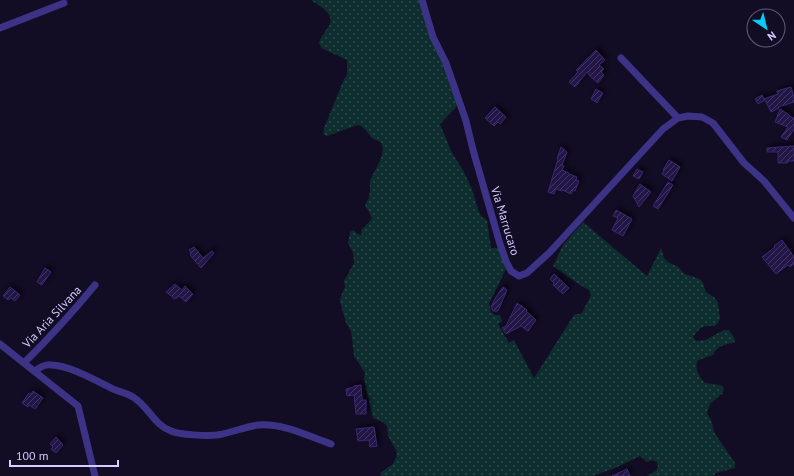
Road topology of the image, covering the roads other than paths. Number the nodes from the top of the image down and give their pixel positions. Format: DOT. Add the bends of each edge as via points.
graph roads {
  1 [pos="422,0"];
  2 [pos="64,3"];
  3 [pos="0,28"];
  4 [pos="621,58"];
  5 [pos="678,118"];
  6 [pos="794,218"];
  7 [pos="96,285"];
  8 [pos="0,344"];
  9 [pos="24,363"];
  10 [pos="35,371"];
  11 [pos="332,444"];
  12 [pos="95,476"];
  1 -- 5 [label="street, Via Marrucaro" via="433,37 446,63 466,121 506,261 511,270 519,276 527,273 549,253 664,129"];
  2 -- 3 [label="street"];
  4 -- 5 [label="street"];
  5 -- 6 [label="street" via="702,117 713,123 739,157 764,181"];
  7 -- 9 [label="street, Via Aria Silvana" via="52,336"];
  8 -- 9 [label="street, Via Aria Silvana"];
  9 -- 10 [label="street, Via Aria Silvana"];
  10 -- 11 [label="street" via="50,364 68,368 134,397 160,425 183,434 216,435 259,425 277,426"];
  10 -- 12 [label="street, Via Aria Silvana" via="78,406"];
}
